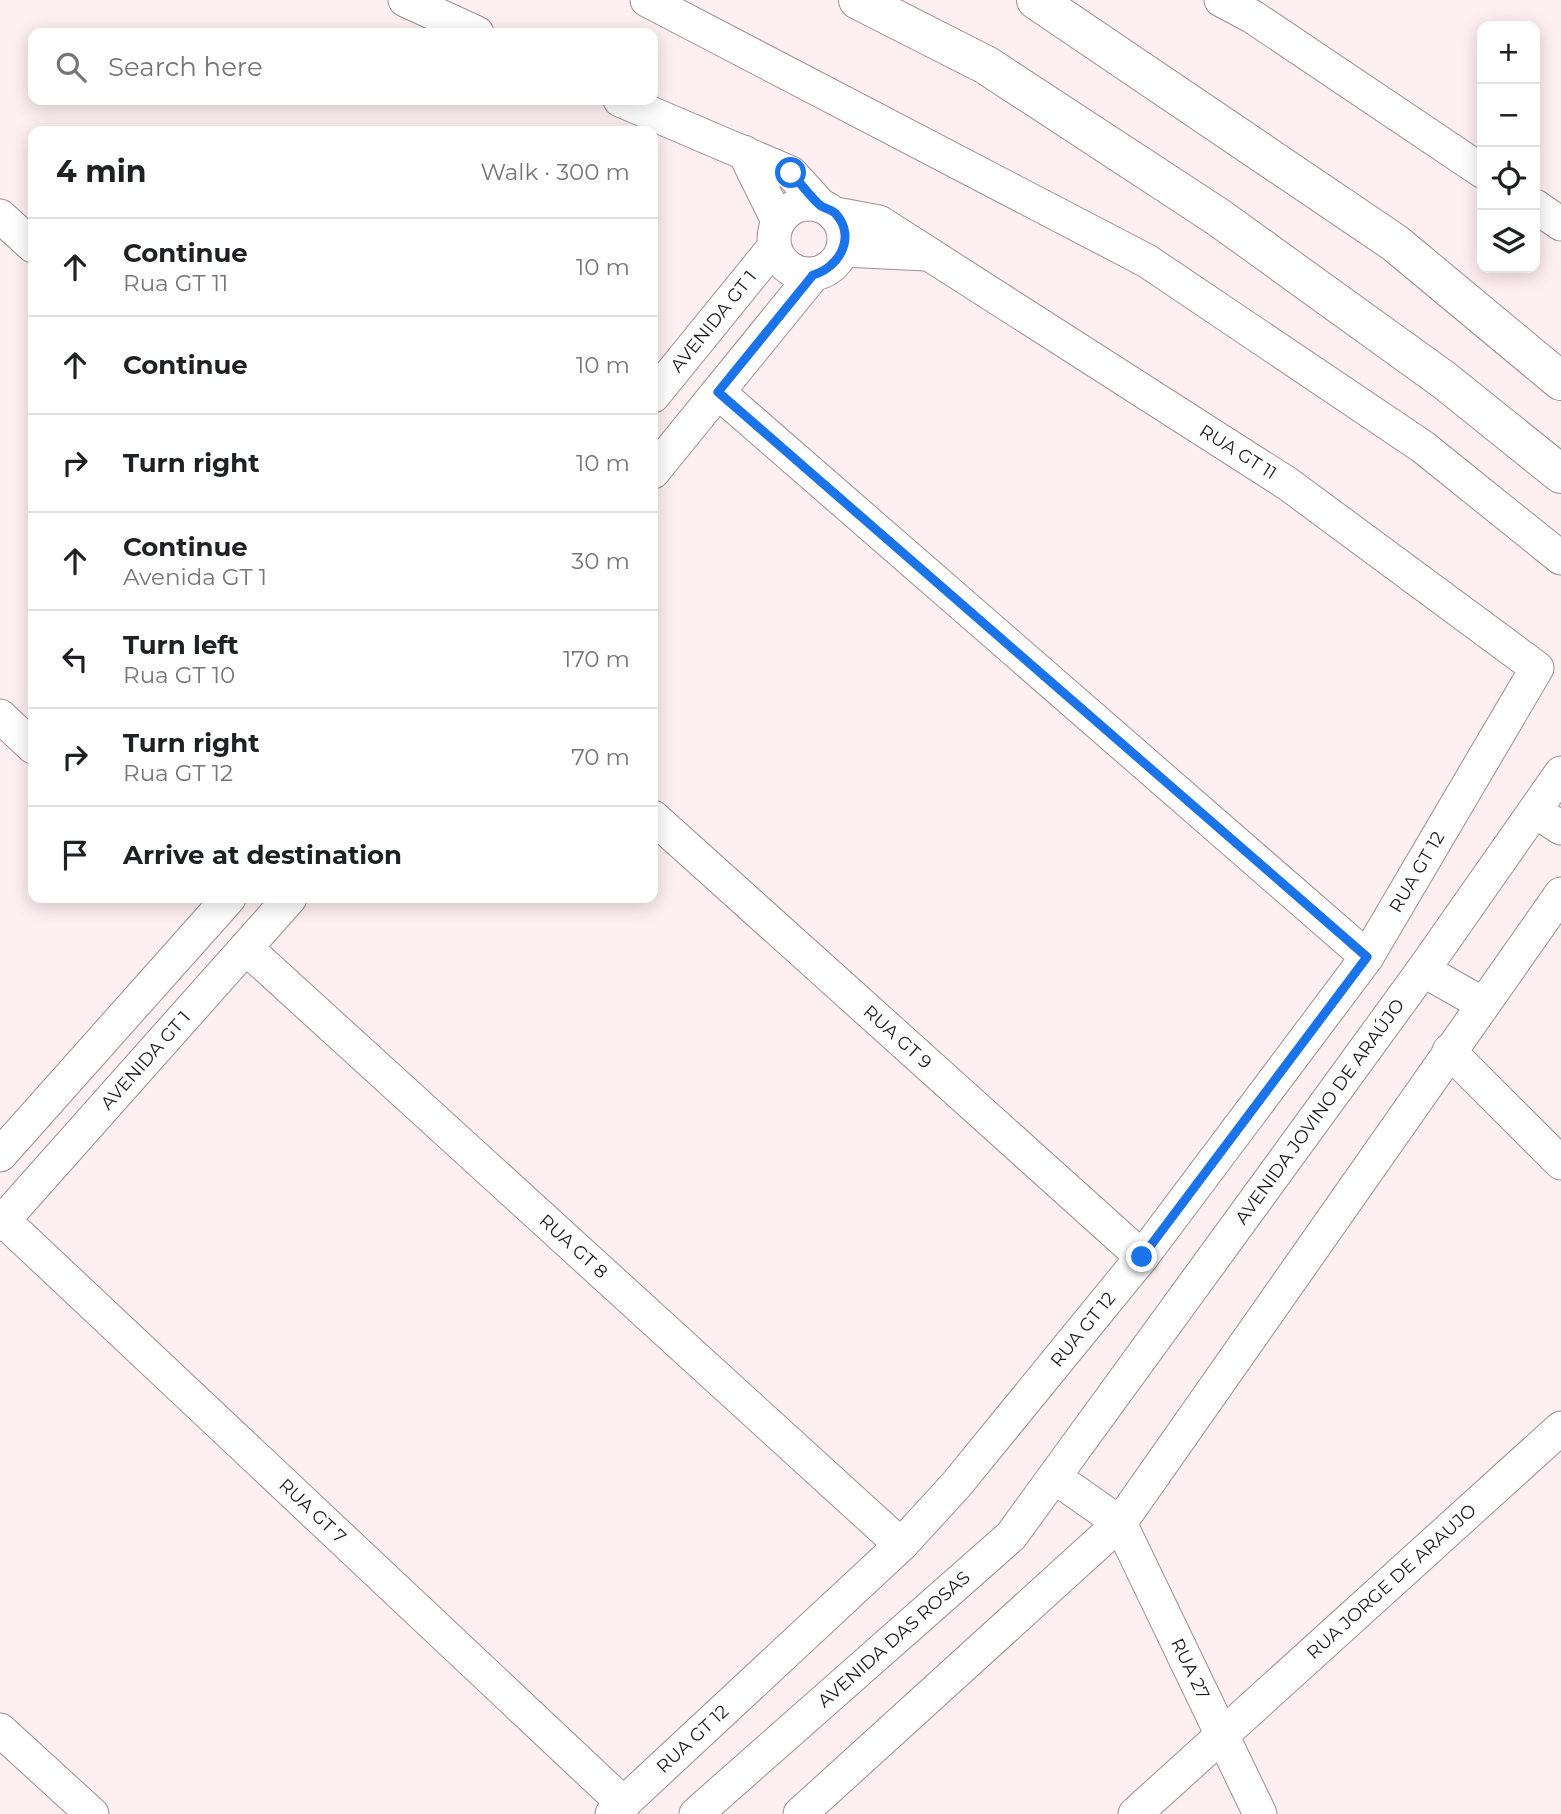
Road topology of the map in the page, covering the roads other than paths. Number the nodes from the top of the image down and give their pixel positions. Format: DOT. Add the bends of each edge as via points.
graph roads {
  1 [pos="405,0"];
  2 [pos="647,0"];
  3 [pos="858,0"];
  4 [pos="1036,0"];
  5 [pos="1221,0"];
  6 [pos="466,28"];
  7 [pos="632,105"];
  8 [pos="744,152"];
  9 [pos="1477,168"];
  10 [pos="1540,209"];
  11 [pos="828,210"];
  12 [pos="0,216"];
  13 [pos="1561,224"];
  14 [pos="776,234"];
  15 [pos="28,241"];
  16 [pos="843,250"];
  17 [pos="926,254"];
  18 [pos="813,275"];
  19 [pos="1561,381"];
  20 [pos="658,389"];
  21 [pos="718,392"];
  22 [pos="658,466"];
  23 [pos="1561,474"];
  24 [pos="1561,558"];
  25 [pos="1537,668"];
  26 [pos="0,716"];
  27 [pos="28,742"];
  28 [pos="1561,773"];
  29 [pos="1548,819"];
  30 [pos="658,821"];
  31 [pos="1561,894"];
  32 [pos="286,903"];
  33 [pos="212,904"];
  34 [pos="246,948"];
  35 [pos="1367,957"];
  36 [pos="1423,970"];
  37 [pos="1483,1004"];
  38 [pos="1449,1051"];
  39 [pos="0,1155"];
  40 [pos="1561,1163"];
  41 [pos="1,1220"];
  42 [pos="1142,1257"];
  43 [pos="1561,1428"];
  44 [pos="1075,1450"];
  45 [pos="1056,1478"];
  46 [pos="1120,1523"];
  47 [pos="901,1545"];
  48 [pos="0,1730"];
  49 [pos="1223,1735"];
  50 [pos="618,1809"];
  51 [pos="92,1814"];
  52 [pos="696,1814"];
  53 [pos="800,1814"];
  54 [pos="1135,1814"];
  55 [pos="1260,1814"];
  1 -- 6 [label="street"];
  2 -- 24 [label="street" via="1147,261 1423,447"];
  3 -- 23 [label="highway" via="986,65 1218,217 1444,380"];
  4 -- 19 [label="highway" via="1395,243"];
  5 -- 9 [label="street"];
  7 -- 8 [label="street"];
  8 -- 11 [label="street" via="791,173"];
  8 -- 14 [label="street"];
  10 -- 13 [label="street"];
  11 -- 14 [label="street" via="805,204 789,209"];
  11 -- 16 [label="street" via="844,232"];
  11 -- 17 [label="street, RUA GT 11" via="879,222"];
  12 -- 15 [label="street"];
  14 -- 18 [label="street" via="779,260 800,274"];
  14 -- 20 [label="street, AVENIDA GT 1"];
  16 -- 17 [label="street, RUA GT 11"];
  16 -- 18 [label="street" via="826,271"];
  17 -- 25 [label="street, RUA GT 11" via="1288,484"];
  18 -- 21 [label="street"];
  21 -- 22 [label="street"];
  21 -- 35 [label="street"];
  25 -- 35 [label="street, RUA GT 12"];
  26 -- 27 [label="street"];
  28 -- 29 [label="street, AVENIDA JOVINO DE ARAÚJO"];
  29 -- 36 [label="street, AVENIDA JOVINO DE ARAÚJO"];
  30 -- 42 [label="street, RUA GT 9"];
  31 -- 37 [label="street"];
  32 -- 34 [label="street, AVENIDA GT 1"];
  33 -- 39 [label="street"];
  34 -- 41 [label="street, AVENIDA GT 1"];
  34 -- 47 [label="street, RUA GT 8"];
  35 -- 42 [label="street, RUA GT 12"];
  36 -- 37 [label="street"];
  36 -- 44 [label="street, AVENIDA JOVINO DE ARAÚJO"];
  37 -- 38 [label="street"];
  38 -- 40 [label="street"];
  38 -- 46 [label="street"];
  41 -- 50 [label="street, RUA GT 7"];
  42 -- 47 [label="street, RUA GT 12" via="956,1485"];
  43 -- 49 [label="street, RUA JORGE DE ARAUJO"];
  44 -- 45 [label="street, AVENIDA DAS ROSAS"];
  45 -- 46 [label="street"];
  45 -- 52 [label="street, AVENIDA DAS ROSAS" via="1012,1536"];
  46 -- 49 [label="street, RUA 27"];
  46 -- 53 [label="street"];
  47 -- 50 [label="street, RUA GT 12"];
  48 -- 51 [label="street"];
  49 -- 54 [label="street, RUA JORGE DE ARAUJO"];
  49 -- 55 [label="street, RUA 27"];
}
